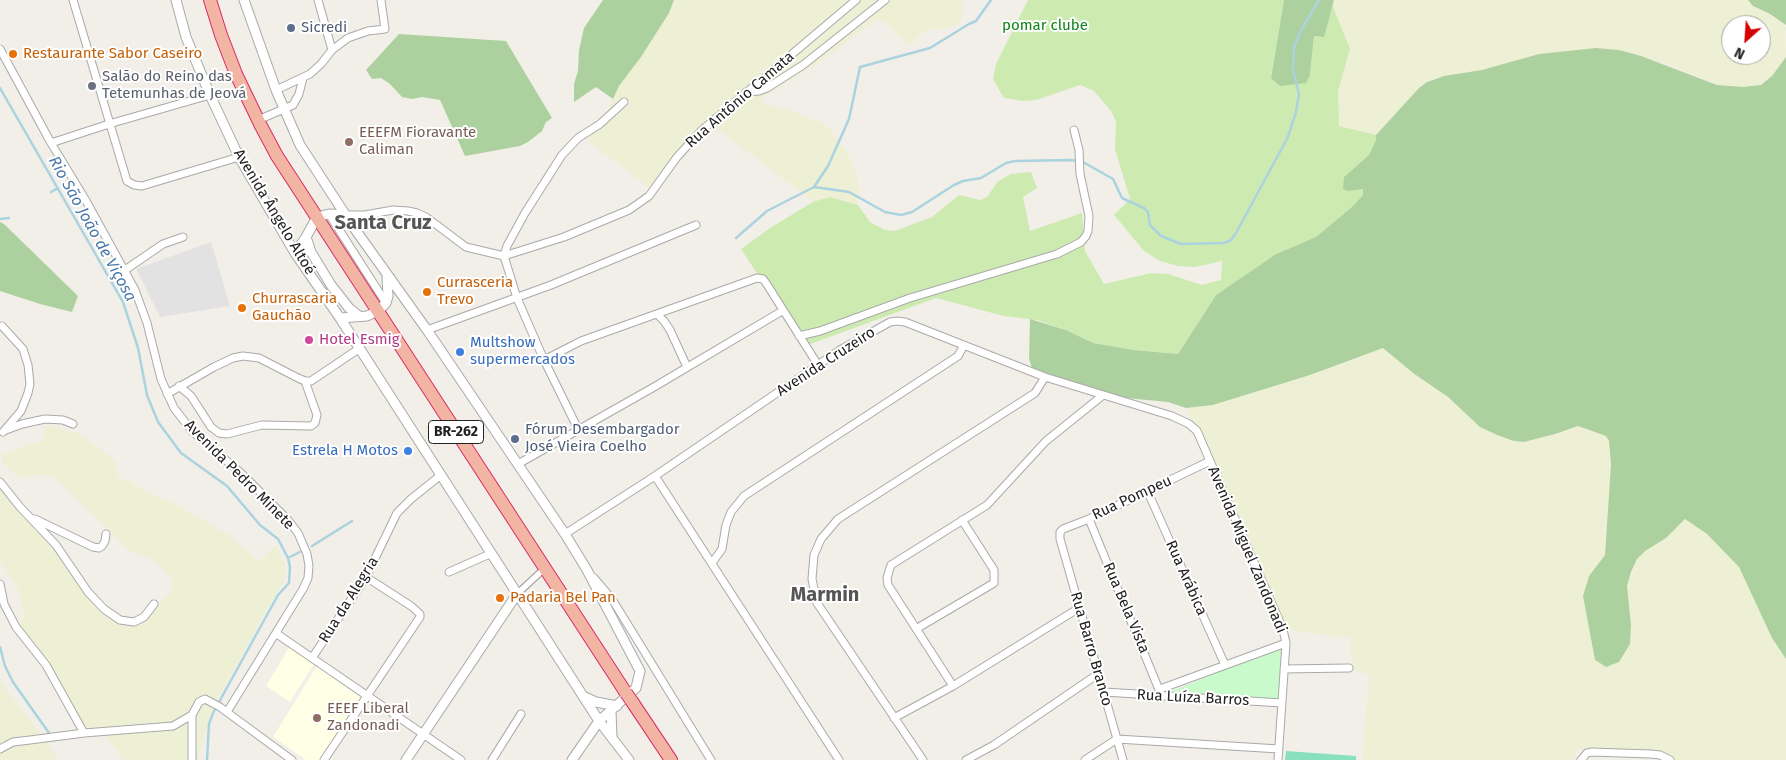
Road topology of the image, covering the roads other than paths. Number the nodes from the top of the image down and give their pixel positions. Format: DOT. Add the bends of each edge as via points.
graph roads {
  1 [pos="73,0"];
  2 [pos="176,0"];
  3 [pos="210,0"];
  4 [pos="244,0"];
  5 [pos="318,0"];
  6 [pos="381,0"];
  7 [pos="856,0"];
  8 [pos="885,0"];
  9 [pos="0,49"];
  10 [pos="332,50"];
  11 [pos="303,78"];
  12 [pos="276,90"];
  13 [pos="746,92"];
  14 [pos="210,95"];
  15 [pos="624,102"];
  16 [pos="284,110"];
  17 [pos="258,120"];
  18 [pos="109,124"];
  19 [pos="1074,130"];
  20 [pos="52,143"];
  21 [pos="239,157"];
  22 [pos="345,215"];
  23 [pos="323,216"];
  24 [pos="696,225"];
  25 [pos="183,237"];
  26 [pos="306,237"];
  27 [pos="295,253"];
  28 [pos="504,256"];
  29 [pos="125,270"];
  30 [pos="387,275"];
  31 [pos="517,298"];
  32 [pos="382,307"];
  33 [pos="667,310"];
  34 [pos="782,311"];
  35 [pos="657,314"];
  36 [pos="359,316"];
  37 [pos="340,318"];
  38 [pos="664,321"];
  39 [pos="2,326"];
  40 [pos="427,330"];
  41 [pos="799,336"];
  42 [pos="964,345"];
  43 [pos="360,348"];
  44 [pos="544,360"];
  45 [pos="818,365"];
  46 [pos="687,367"];
  47 [pos="1044,377"];
  48 [pos="305,381"];
  49 [pos="179,386"];
  50 [pos="167,394"];
  51 [pos="1102,396"];
  52 [pos="73,424"];
  53 [pos="578,429"];
  54 [pos="1197,431"];
  55 [pos="1,433"];
  56 [pos="1210,461"];
  57 [pos="518,464"];
  58 [pos="441,475"];
  59 [pos="655,476"];
  60 [pos="0,482"];
  61 [pos="1147,490"];
  62 [pos="28,515"];
  63 [pos="1088,519"];
  64 [pos="962,520"];
  65 [pos="106,534"];
  66 [pos="565,534"];
  67 [pos="1060,538"];
  68 [pos="492,554"];
  69 [pos="712,563"];
  70 [pos="545,568"];
  71 [pos="587,570"];
  72 [pos="449,572"];
  73 [pos="366,577"];
  74 [pos="0,584"];
  75 [pos="517,594"];
  76 [pos="154,604"];
  77 [pos="1079,608"];
  78 [pos="916,629"];
  79 [pos="277,634"];
  80 [pos="1286,643"];
  81 [pos="312,658"];
  82 [pos="1224,665"];
  83 [pos="1349,668"];
  84 [pos="1284,669"];
  85 [pos="1098,674"];
  86 [pos="953,686"];
  87 [pos="1104,692"];
  88 [pos="1161,693"];
  89 [pos="632,694"];
  90 [pos="367,696"];
  91 [pos="582,696"];
  92 [pos="1282,703"];
  93 [pos="614,708"];
  94 [pos="227,712"];
  95 [pos="521,714"];
  96 [pos="192,715"];
  97 [pos="894,718"];
  98 [pos="599,721"];
  99 [pos="84,733"];
  100 [pos="423,735"];
  101 [pos="612,738"];
  102 [pos="1117,739"];
  103 [pos="0,749"];
  104 [pos="1279,749"];
  105 [pos="1582,758"];
  106 [pos="192,760"];
  107 [pos="292,760"];
  108 [pos="324,760"];
  109 [pos="406,760"];
  110 [pos="461,760"];
  111 [pos="492,760"];
  112 [pos="572,760"];
  113 [pos="629,760"];
  114 [pos="671,760"];
  115 [pos="711,760"];
  116 [pos="839,760"];
  117 [pos="923,760"];
  118 [pos="966,760"];
  119 [pos="1086,760"];
  120 [pos="1123,760"];
  121 [pos="1278,760"];
  122 [pos="1670,760"];
  1 -- 18 [label="street"];
  2 -- 14 [label="street, Avenida Ângelo Altoé" via="186,37"];
  3 -- 17 [label="highway, BR-262" via="233,65"];
  4 -- 12 [label="street"];
  5 -- 10 [label="street"];
  6 -- 10 [label="street" via="385,29 348,38"];
  7 -- 13 [label="street, Rua Antônio Camata"];
  8 -- 13 [label="street" via="803,65 767,88"];
  9 -- 20 [label="street, Avenida Pedro Minete"];
  10 -- 11 [label="street"];
  11 -- 12 [label="street"];
  11 -- 16 [label="street" via="298,98"];
  12 -- 16 [label="street"];
  13 -- 28 [label="street, Rua Antônio Camata" via="687,145 649,196 639,204 564,237"];
  14 -- 18 [label="street"];
  14 -- 21 [label="street, Avenida Ângelo Altoé"];
  15 -- 28 [label="street" via="600,124 578,138 562,155 525,214"];
  16 -- 17 [label="street"];
  16 -- 22 [label="street" via="300,144"];
  17 -- 23 [label="highway, BR-262" via="277,156"];
  18 -- 20 [label="street"];
  18 -- 21 [label="street" via="127,180 134,185 142,186"];
  19 -- 41 [label="street" via="1089,216 1088,231 1081,242 1057,254 910,298"];
  20 -- 29 [label="street, Avenida Pedro Minete"];
  21 -- 27 [label="street, Avenida Ângelo Altoé"];
  22 -- 23 [label="street"];
  22 -- 28 [label="street, Rua Antônio Camata" via="408,210 426,217 466,246"];
  22 -- 30 [label="street"];
  23 -- 26 [label="street"];
  23 -- 32 [label="highway, BR-262"];
  24 -- 31 [label="street"];
  25 -- 29 [label="street" via="163,244"];
  26 -- 27 [label="street"];
  26 -- 36 [label="street" via="331,285"];
  27 -- 37 [label="street, Avenida Ângelo Altoé"];
  28 -- 31 [label="street"];
  29 -- 50 [label="street, Avenida Pedro Minete" via="142,307"];
  30 -- 32 [label="street" via="389,290"];
  30 -- 40 [label="street"];
  31 -- 40 [label="street"];
  31 -- 44 [label="street"];
  32 -- 36 [label="street" via="367,316"];
  32 -- 70 [label="highway, BR-262"];
  33 -- 34 [label="street" via="758,278 766,283"];
  33 -- 35 [label="street"];
  33 -- 38 [label="street"];
  34 -- 41 [label="street"];
  34 -- 46 [label="street"];
  35 -- 38 [label="street"];
  35 -- 44 [label="street" via="581,341"];
  36 -- 37 [label="street"];
  37 -- 43 [label="street, Avenida Ângelo Altoé"];
  38 -- 46 [label="street"];
  39 -- 55 [label="street" via="23,349 30,384 20,411"];
  40 -- 57 [label="street"];
  41 -- 45 [label="street"];
  42 -- 45 [label="street, Avenida Cruzeiro" via="896,321 873,331"];
  42 -- 47 [label="street, Avenida Cruzeiro"];
  42 -- 69 [label="street" via="958,356 744,496 731,512 722,549"];
  43 -- 48 [label="street" via="318,377"];
  43 -- 58 [label="street, Avenida Ângelo Altoé"];
  44 -- 53 [label="street"];
  45 -- 59 [label="street, Avenida Cruzeiro"];
  46 -- 53 [label="street"];
  47 -- 51 [label="street, Avenida Cruzeiro"];
  47 -- 97 [label="street" via="1035,393 838,519 817,547 812,563 817,603"];
  48 -- 49 [label="street" via="259,358 243,356"];
  48 -- 49 [label="street" via="317,415 311,426 262,425 222,434 211,426 191,396"];
  49 -- 50 [label="street"];
  50 -- 79 [label="street, Avenida Pedro Minete" via="192,431 268,499 298,533 310,566 308,578"];
  51 -- 54 [label="street, Avenida Cruzeiro" via="1172,416"];
  51 -- 64 [label="street" via="1046,441 987,505"];
  52 -- 55 [label="street" via="45,419"];
  53 -- 57 [label="street"];
  54 -- 56 [label="street, Avenida Miguel Zandonadi"];
  56 -- 61 [label="street, Rua Pompeu"];
  56 -- 80 [label="street, Avenida Miguel Zandonadi"];
  57 -- 66 [label="street"];
  58 -- 68 [label="street, Avenida Ângelo Altoé"];
  58 -- 73 [label="street, Rua da Alegria" via="397,513"];
  59 -- 66 [label="street, Avenida Cruzeiro"];
  59 -- 69 [label="street"];
  60 -- 62 [label="street"];
  61 -- 63 [label="street, Rua Pompeu"];
  61 -- 82 [label="street, Rua Arábica"];
  62 -- 65 [label="street" via="93,547 102,546"];
  62 -- 76 [label="street" via="56,545 97,603 114,617 134,622 144,617"];
  63 -- 67 [label="street, Rua Pompeu" via="1063,529"];
  63 -- 88 [label="street, Rua Bela Vista"];
  64 -- 78 [label="street" via="892,565 888,571 888,585"];
  64 -- 78 [label="street" via="994,570 994,583"];
  66 -- 71 [label="street"];
  67 -- 77 [label="street, Rua Barro Branco"];
  68 -- 72 [label="street"];
  68 -- 75 [label="street, Avenida Ângelo Altoé"];
  69 -- 116 [label="street"];
  70 -- 75 [label="street"];
  70 -- 89 [label="highway, BR-262"];
  71 -- 89 [label="street" via="640,671"];
  71 -- 115 [label="street" via="612,599"];
  73 -- 81 [label="street, Rua da Alegria"];
  73 -- 90 [label="street" via="417,610 420,617"];
  74 -- 99 [label="street" via="4,604 16,627 46,665"];
  75 -- 91 [label="street, Avenida Ângelo Altoé"];
  75 -- 100 [label="street"];
  77 -- 85 [label="street, Rua Barro Branco"];
  77 -- 86 [label="street"];
  78 -- 86 [label="street"];
  79 -- 81 [label="street"];
  79 -- 94 [label="street, Avenida Pedro Minete"];
  80 -- 82 [label="street"];
  80 -- 84 [label="street, Avenida Miguel Zandonadi"];
  81 -- 90 [label="street"];
  82 -- 88 [label="street"];
  83 -- 84 [label="street"];
  84 -- 92 [label="street, Avenida Miguel Zandonadi"];
  85 -- 87 [label="street, Rua Barro Branco"];
  85 -- 118 [label="street" via="994,745"];
  86 -- 97 [label="street"];
  87 -- 88 [label="street, Rua Luíza Barros"];
  87 -- 102 [label="street, Rua Barro Branco"];
  88 -- 92 [label="street, Rua Luíza Barros"];
  89 -- 93 [label="street"];
  89 -- 114 [label="highway, BR-262"];
  90 -- 100 [label="street"];
  90 -- 108 [label="street"];
  91 -- 93 [label="street"];
  91 -- 98 [label="street, Avenida Ângelo Altoé"];
  92 -- 104 [label="street, Avenida Miguel Zandonadi"];
  93 -- 98 [label="street"];
  93 -- 101 [label="street"];
  94 -- 96 [label="street" via="203,699"];
  94 -- 107 [label="street"];
  95 -- 111 [label="street"];
  96 -- 99 [label="street" via="173,726"];
  96 -- 106 [label="street"];
  97 -- 117 [label="street"];
  98 -- 101 [label="street, Avenida Ângelo Altoé"];
  98 -- 112 [label="street"];
  99 -- 103 [label="street" via="13,742"];
  100 -- 109 [label="street"];
  100 -- 110 [label="street"];
  101 -- 113 [label="street, Avenida Ângelo Altoé"];
  102 -- 104 [label="street"];
  102 -- 119 [label="street"];
  102 -- 120 [label="street, Rua Barro Branco"];
  104 -- 121 [label="street, Avenida Miguel Zandonadi"];
  105 -- 122 [label="street" via="1592,752 1660,756"];
}
